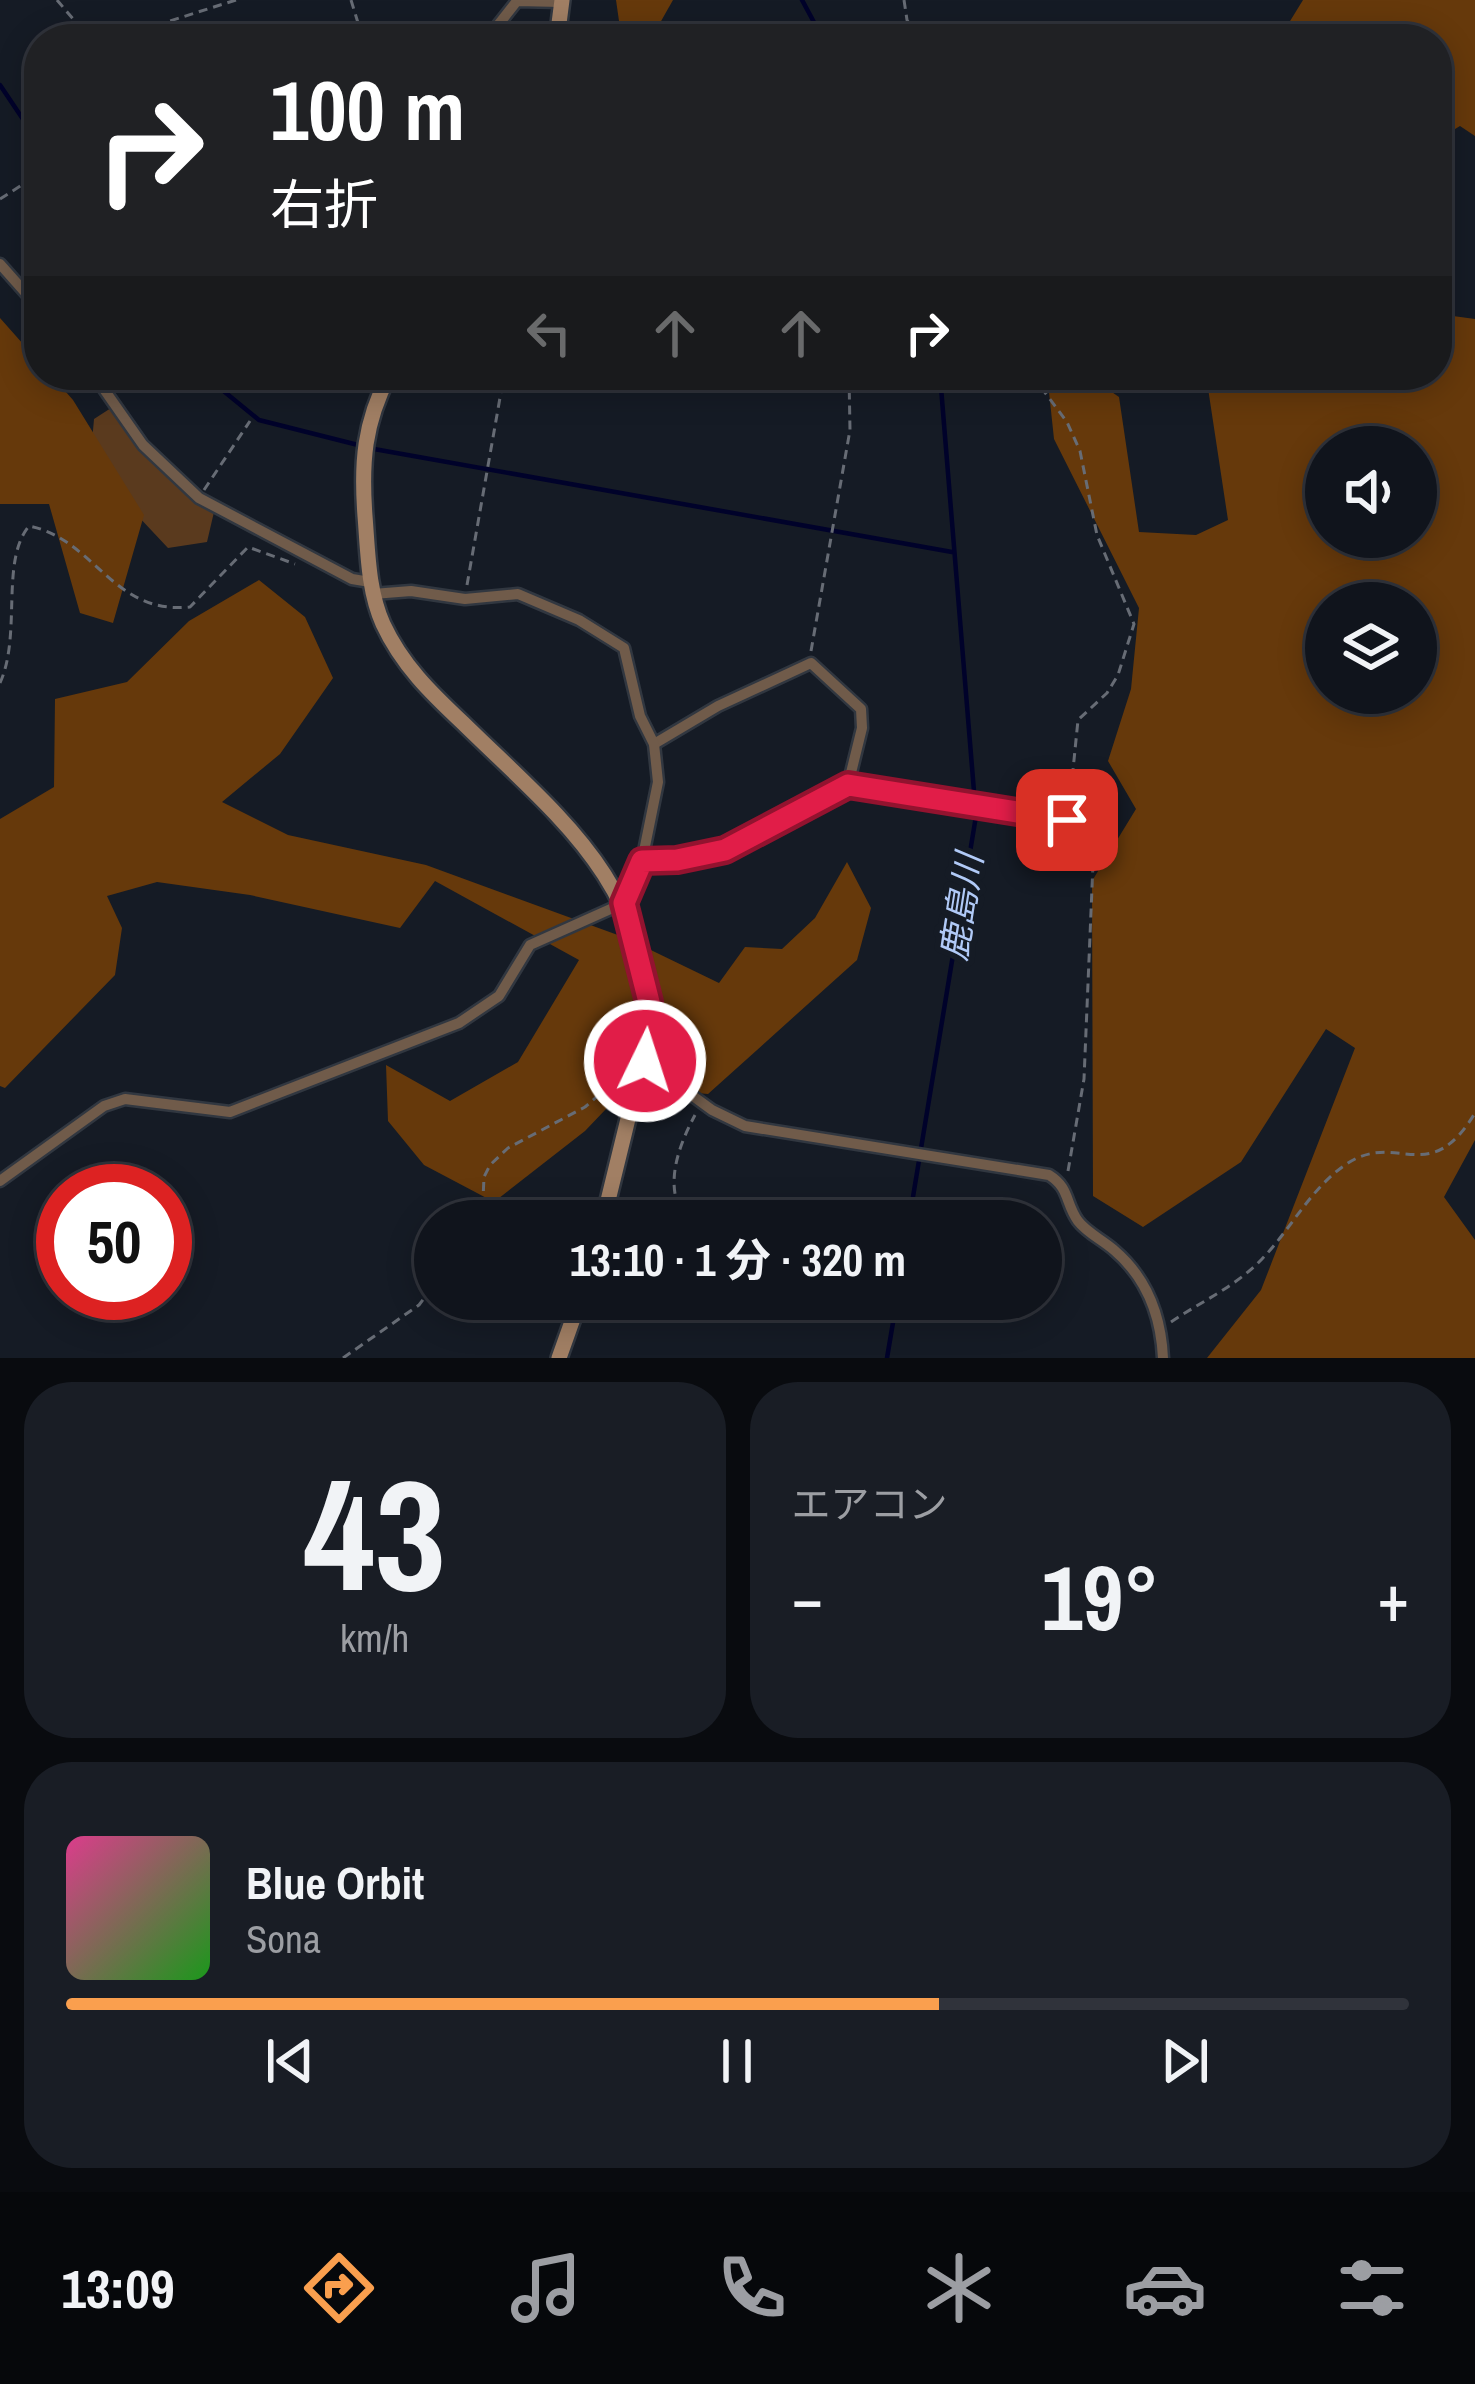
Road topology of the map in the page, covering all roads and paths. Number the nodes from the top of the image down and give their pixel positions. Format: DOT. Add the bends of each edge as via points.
graph roads {
  1 [pos="57,0"];
  2 [pos="236,0"];
  3 [pos="561,1"];
  4 [pos="77,24"];
  5 [pos="160,24"];
  6 [pos="499,24"];
  7 [pos="0,264"];
  8 [pos="24,291"];
  9 [pos="104,390"];
  10 [pos="381,390"];
  11 [pos="501,390"];
  12 [pos="849,390"];
  13 [pos="1043,390"];
  14 [pos="250,422"];
  15 [pos="199,498"];
  16 [pos="6,560"];
  17 [pos="298,565"];
  18 [pos="4,577"];
  19 [pos="371,588"];
  20 [pos="465,599"];
  21 [pos="811,663"];
  22 [pos="0,683"];
  23 [pos="654,744"];
  24 [pos="848,785"];
  25 [pos="1067,820"];
  26 [pos="642,861"];
  27 [pos="624,903"];
  28 [pos="644,1066"];
  29 [pos="702,1102"];
  30 [pos="1475,1113"];
  31 [pos="0,1180"];
  32 [pos="1065,1187"];
  33 [pos="483,1200"];
  34 [pos="609,1200"];
  35 [pos="674,1200"];
  36 [pos="414,1310"];
  37 [pos="573,1320"];
  38 [pos="1161,1329"];
  39 [pos="362,1346"];
  40 [pos="364,1356"];
  41 [pos="343,1358"];
  42 [pos="560,1358"];
  43 [pos="1163,1358"];
  1 -- 4 [label="path"];
  2 -- 5 [label="path"];
  3 -- 6 [label="street" via="517,1"];
  7 -- 8 [label="street"];
  9 -- 15 [label="street" via="143,445"];
  10 -- 19 [label="main road" via="361,459"];
  11 -- 20 [label="path"];
  12 -- 21 [label="path" via="850,430"];
  13 -- 25 [label="path" via="1079,451 1097,535 1134,623 1118,675 1078,720"];
  14 -- 15 [label="path"];
  15 -- 19 [label="street"];
  16 -- 17 [label="path" via="29,526 52,530 137,602 165,610 190,608 248,547"];
  18 -- 22 [label="path" via="9,649"];
  19 -- 20 [label="street"];
  19 -- 27 [label="main road" via="392,642 419,681 551,809"];
  20 -- 23 [label="street" via="518,595 624,648"];
  21 -- 23 [label="street"];
  21 -- 24 [label="street" via="861,709"];
  23 -- 26 [label="street" via="658,782"];
  24 -- 25 [label="street"];
  24 -- 26 [label="street" via="725,850"];
  25 -- 32 [label="path" via="1093,864 1084,1079"];
  26 -- 27 [label="street"];
  27 -- 28 [label="main road" via="649,1002"];
  27 -- 31 [label="street" via="530,945 499,996 459,1023 230,1112 124,1099"];
  28 -- 29 [label="street"];
  28 -- 33 [label="path" via="508,1148 484,1177"];
  28 -- 34 [label="main road"];
  29 -- 32 [label="street" via="745,1126 1049,1175"];
  29 -- 35 [label="path" via="681,1140"];
  30 -- 38 [label="path" via="1443,1151 1353,1160 1324,1181 1261,1260"];
  32 -- 38 [label="street" via="1077,1220 1140,1279"];
  36 -- 39 [label="path"];
  37 -- 42 [label="main road"];
  38 -- 43 [label="street"];
  39 -- 40 [label="path"];
  39 -- 41 [label="path"];
}
